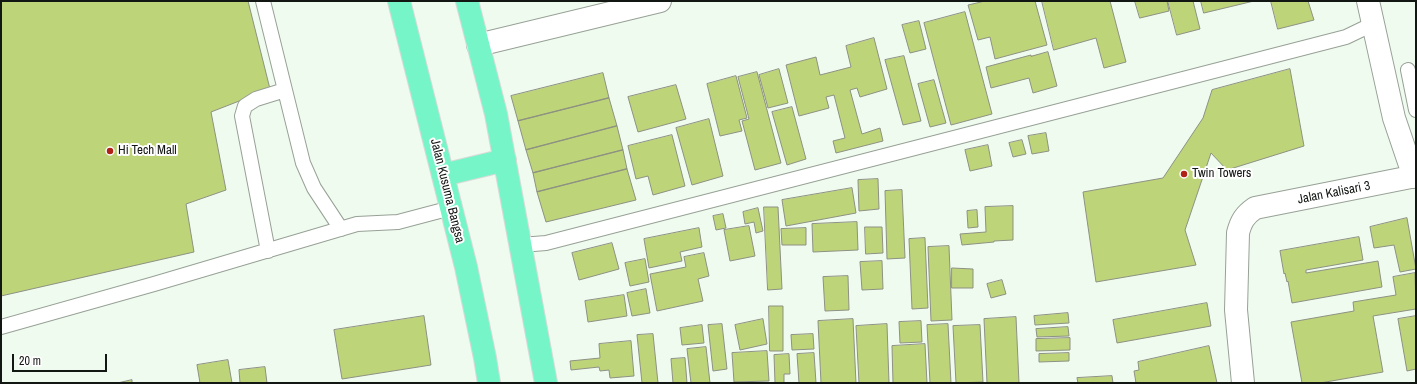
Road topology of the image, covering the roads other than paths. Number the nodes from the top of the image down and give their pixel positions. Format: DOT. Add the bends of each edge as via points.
graph roads {
  1 [pos="263,1"];
  2 [pos="399,1"];
  3 [pos="467,1"];
  4 [pos="660,1"];
  5 [pos="1368,1"];
  6 [pos="1373,24"];
  7 [pos="478,45"];
  8 [pos="1412,69"];
  9 [pos="1384,74"];
  10 [pos="285,90"];
  11 [pos="1416,110"];
  12 [pos="505,160"];
  13 [pos="444,175"];
  14 [pos="1415,181"];
  15 [pos="451,208"];
  16 [pos="341,230"];
  17 [pos="521,245"];
  18 [pos="268,251"];
  19 [pos="1,327"];
  20 [pos="489,383"];
  21 [pos="546,383"];
  22 [pos="1243,383"];
  1 -- 10 [label="lane"];
  2 -- 13 [label="highway, Jalan Kusuma Bangsa"];
  3 -- 7 [label="highway"];
  4 -- 7 [label="street"];
  5 -- 6 [label="street, Jalan Kalisari 3"];
  6 -- 9 [label="street, Jalan Kalisari 3"];
  6 -- 17 [label="lane" via="1346,37 546,244"];
  7 -- 12 [label="highway"];
  8 -- 9 [label="lane"];
  8 -- 11 [label="lane"];
  9 -- 14 [label="street, Jalan Kalisari 3" via="1394,118"];
  10 -- 16 [label="lane" via="303,163 314,188"];
  10 -- 18 [label="lane" via="256,99 245,106 242,116"];
  12 -- 13 [label="highway"];
  12 -- 17 [label="highway"];
  13 -- 15 [label="highway, Jalan Kusuma Bangsa"];
  14 -- 22 [label="street, Jalan Kalisari 3" via="1255,208 1245,216 1238,233 1236,310"];
  15 -- 16 [label="lane" via="398,222 357,224"];
  15 -- 20 [label="highway, Jalan Kusuma Bangsa" via="476,310"];
  16 -- 18 [label="lane"];
  17 -- 21 [label="highway"];
  18 -- 19 [label="lane"];
}
